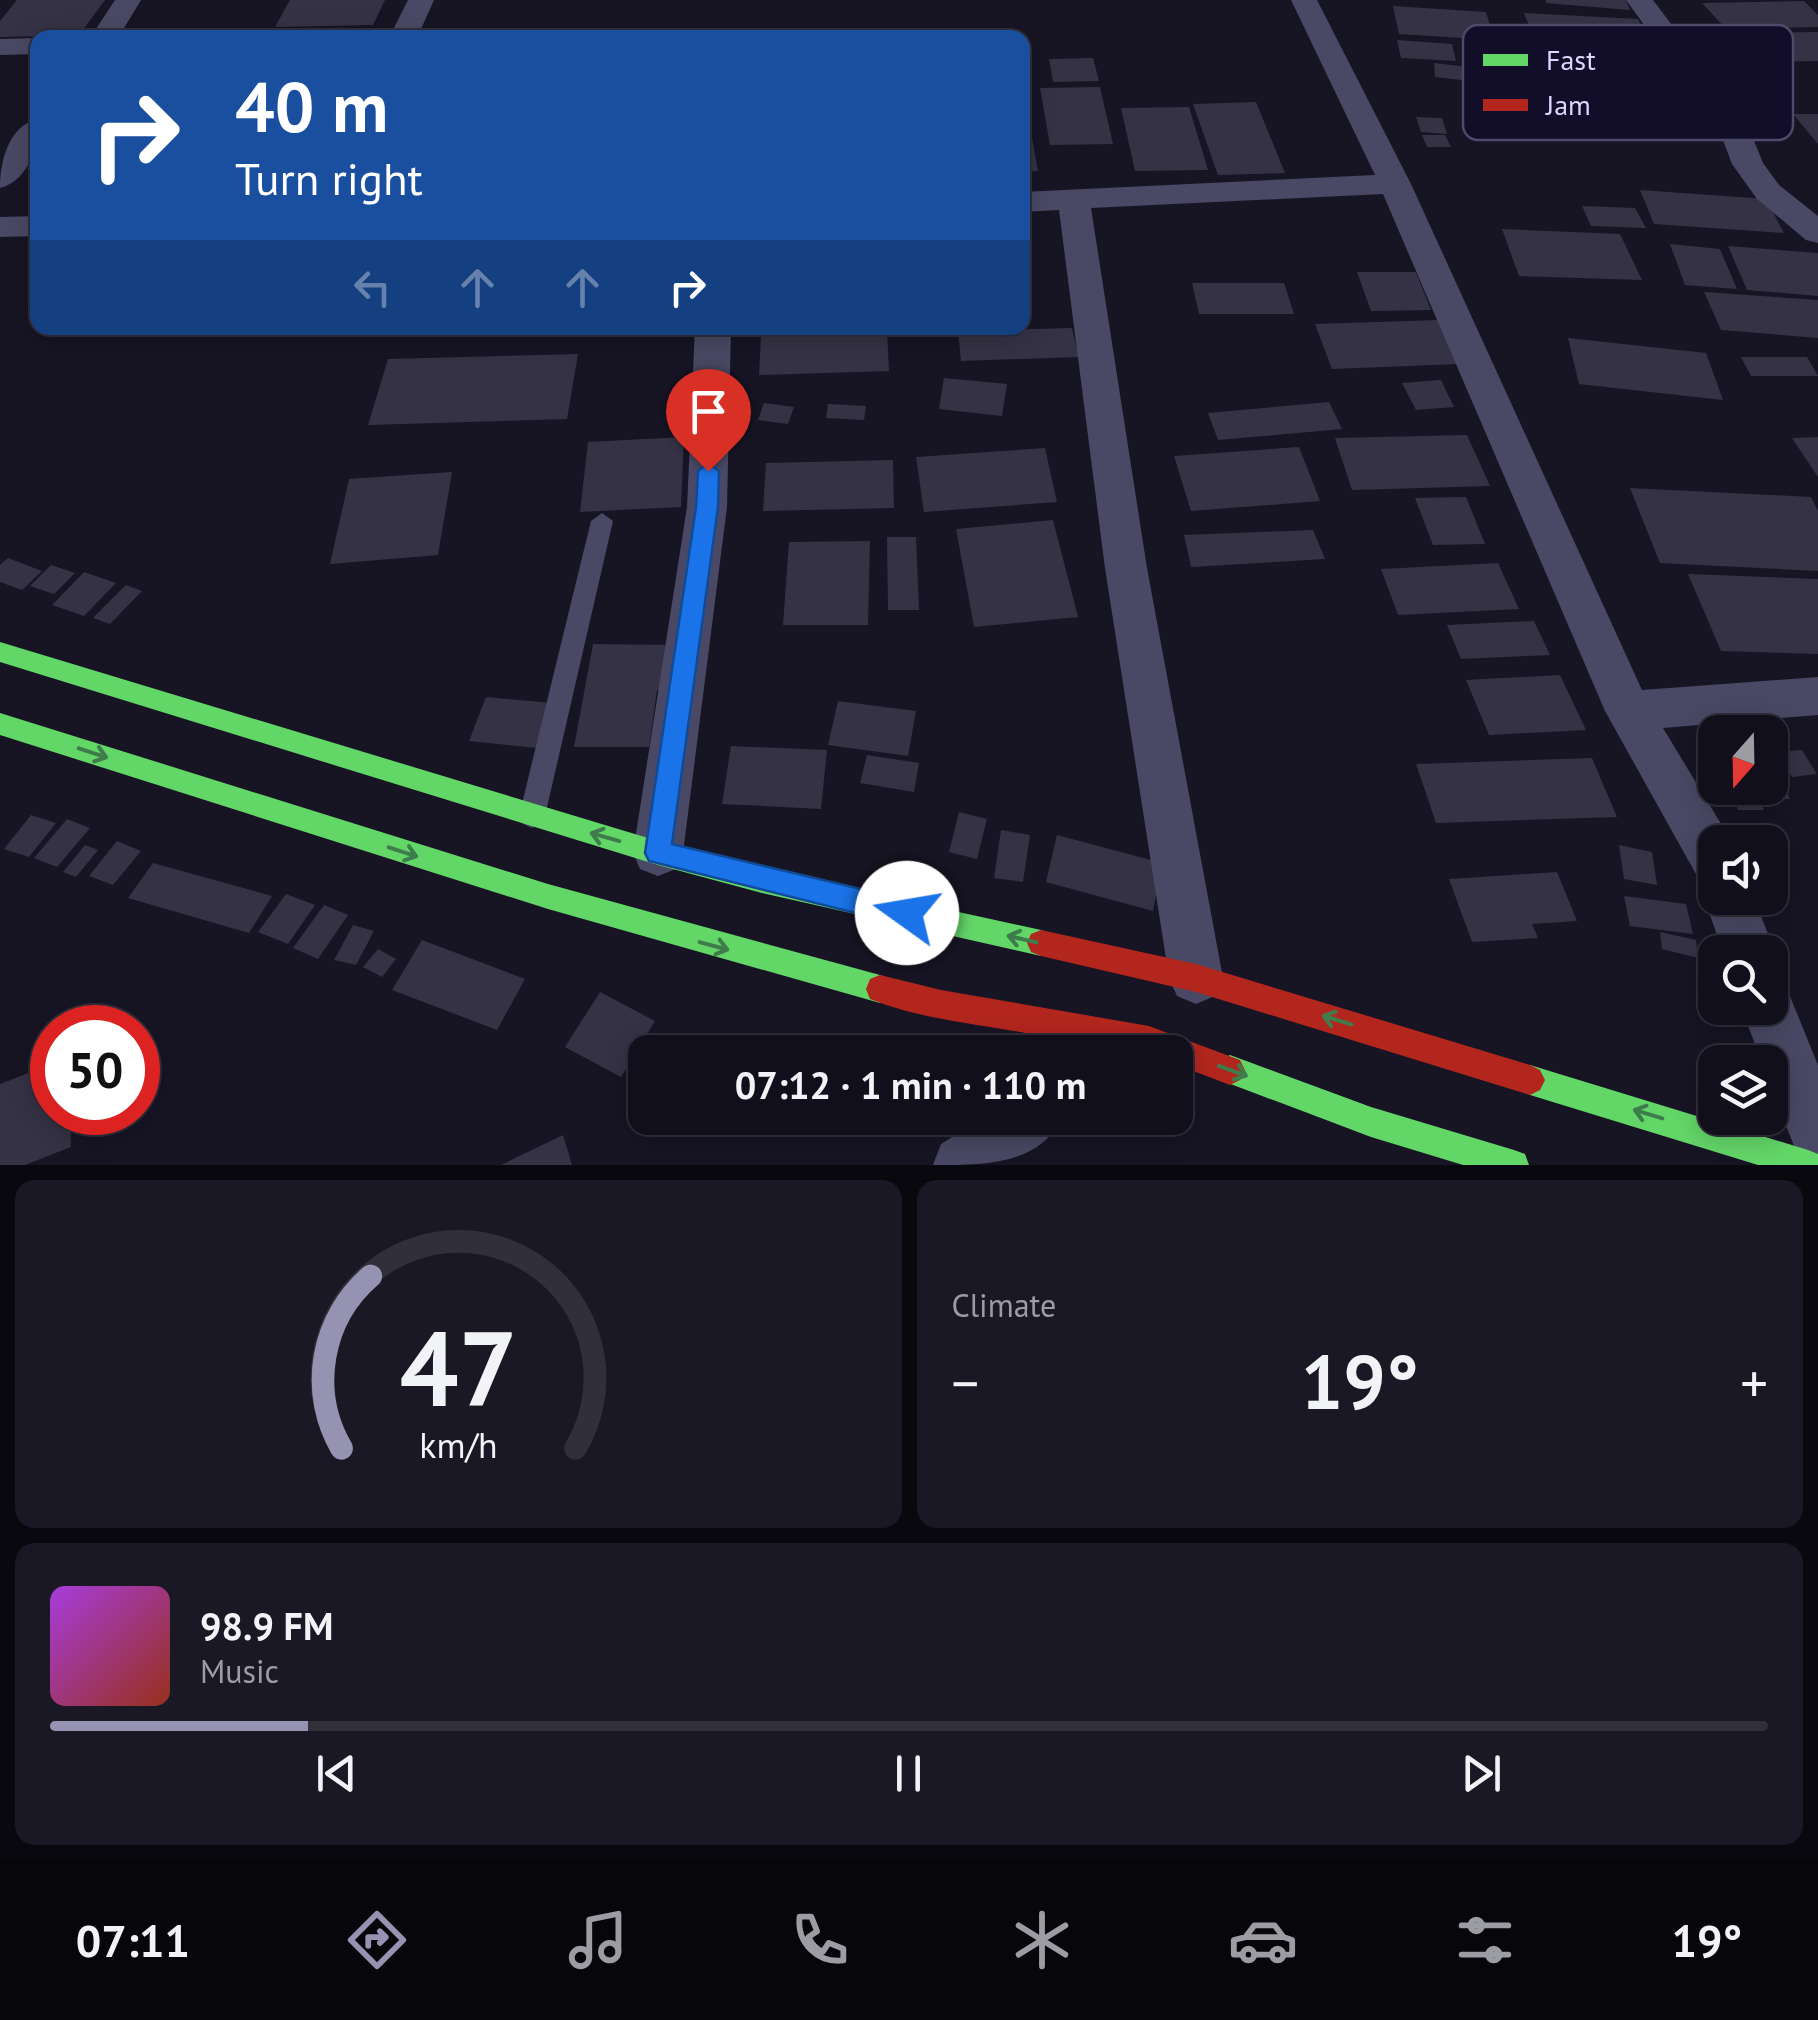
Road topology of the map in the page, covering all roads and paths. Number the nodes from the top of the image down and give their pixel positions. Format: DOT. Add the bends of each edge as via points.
graph roads {
  1 [pos="128,0"];
  2 [pos="421,0"];
  3 [pos="1304,0"];
  4 [pos="1638,0"];
  5 [pos="1657,25"];
  6 [pos="109,30"];
  7 [pos="406,30"];
  8 [pos="30,46"];
  9 [pos="0,47"];
  10 [pos="30,139"];
  11 [pos="1739,140"];
  12 [pos="0,178"];
  13 [pos="1394,184"];
  14 [pos="1074,200"];
  15 [pos="1030,202"];
  16 [pos="0,226"];
  17 [pos="30,226"];
  18 [pos="1818,233"];
  19 [pos="713,335"];
  20 [pos="602,521"];
  21 [pos="0,652"];
  22 [pos="1818,696"];
  23 [pos="1628,711"];
  24 [pos="0,724"];
  25 [pos="532,816"];
  26 [pos="1698,831"];
  27 [pos="658,853"];
  28 [pos="1196,978"];
  29 [pos="1775,1025"];
  30 [pos="1088,1035"];
  31 [pos="1193,1063"];
  32 [pos="1008,1135"];
  33 [pos="1818,1136"];
  34 [pos="962,1165"];
  35 [pos="1514,1165"];
  36 [pos="1808,1165"];
  1 -- 6 [label="street"];
  2 -- 7 [label="street"];
  3 -- 13 [label="street"];
  4 -- 5 [label="street"];
  8 -- 9 [label="street"];
  10 -- 12 [label="street"];
  11 -- 18 [label="street" via="1768,192"];
  13 -- 14 [label="street"];
  13 -- 23 [label="street"];
  14 -- 15 [label="street"];
  14 -- 28 [label="street" via="1126,568"];
  16 -- 17 [label="street"];
  19 -- 27 [label="street" via="707,507"];
  20 -- 25 [label="lane"];
  21 -- 25 [label="main road"];
  22 -- 23 [label="street"];
  23 -- 26 [label="street"];
  24 -- 30 [label="main road, one-way" via="710,946"];
  27 -- 25 [label="main road, one-way"];
  28 -- 27 [label="main road, one-way"];
  36 -- 28 [label="main road, one-way"];
  29 -- 33 [label="street"];
  31 -- 35 [label="main road, one-way"];
  32 -- 34 [label="street"];
}
